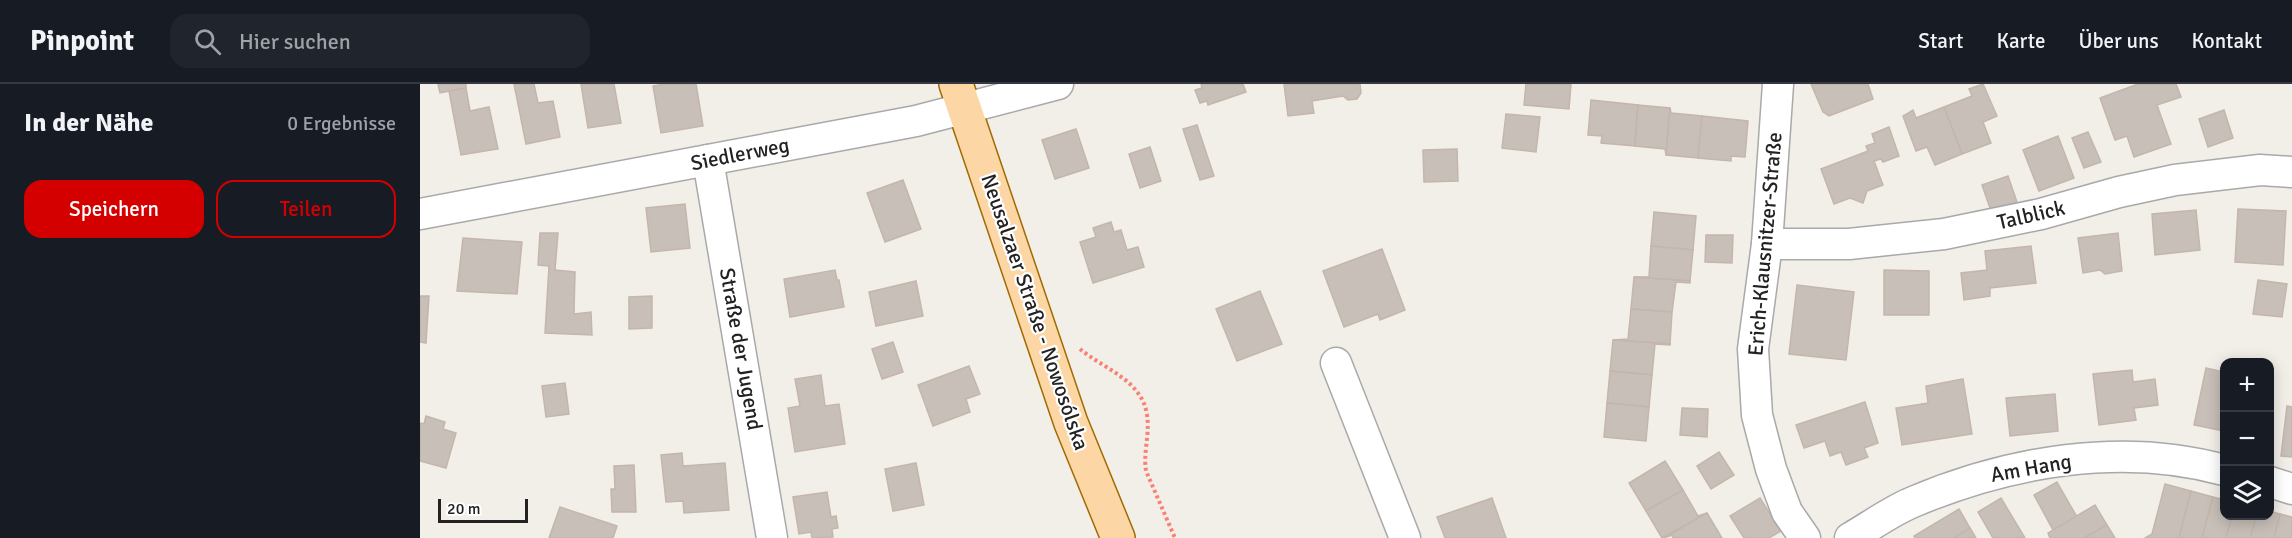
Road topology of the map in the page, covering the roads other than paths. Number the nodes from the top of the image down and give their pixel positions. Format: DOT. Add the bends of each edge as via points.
graph roads {
  1 [pos="1058,84"];
  2 [pos="1778,84"];
  3 [pos="960,96"];
  4 [pos="708,160"];
  5 [pos="2292,172"];
  6 [pos="420,214"];
  7 [pos="1767,244"];
  8 [pos="1336,363"];
  9 [pos="2220,469"];
  10 [pos="2274,483"];
  11 [pos="2292,489"];
  12 [pos="772,538"];
  13 [pos="1118,538"];
  14 [pos="1405,538"];
  15 [pos="1805,538"];
  16 [pos="1850,538"];
  1 -- 3 [label="street, Siedlerweg"];
  2 -- 7 [label="street, Erich-Klausnitzer-Straße"];
  3 -- 4 [label="street, Siedlerweg" via="916,121"];
  3 -- 13 [label="main road, Neusalzaer Straße - Nowosólska" via="1071,423"];
  4 -- 6 [label="street, Siedlerweg"];
  4 -- 12 [label="street, Straße der Jugend"];
  5 -- 7 [label="street, Talblick" via="2260,170 2175,180 1944,234 1849,244"];
  7 -- 15 [label="street, Erich-Klausnitzer-Straße" via="1753,349 1757,416 1787,512"];
  8 -- 14 [label="street"];
  9 -- 16 [label="street, Am Hang" via="2200,463 2120,456 2054,462 1985,475 1911,503"];
  10 -- 11 [label="street"];
}
